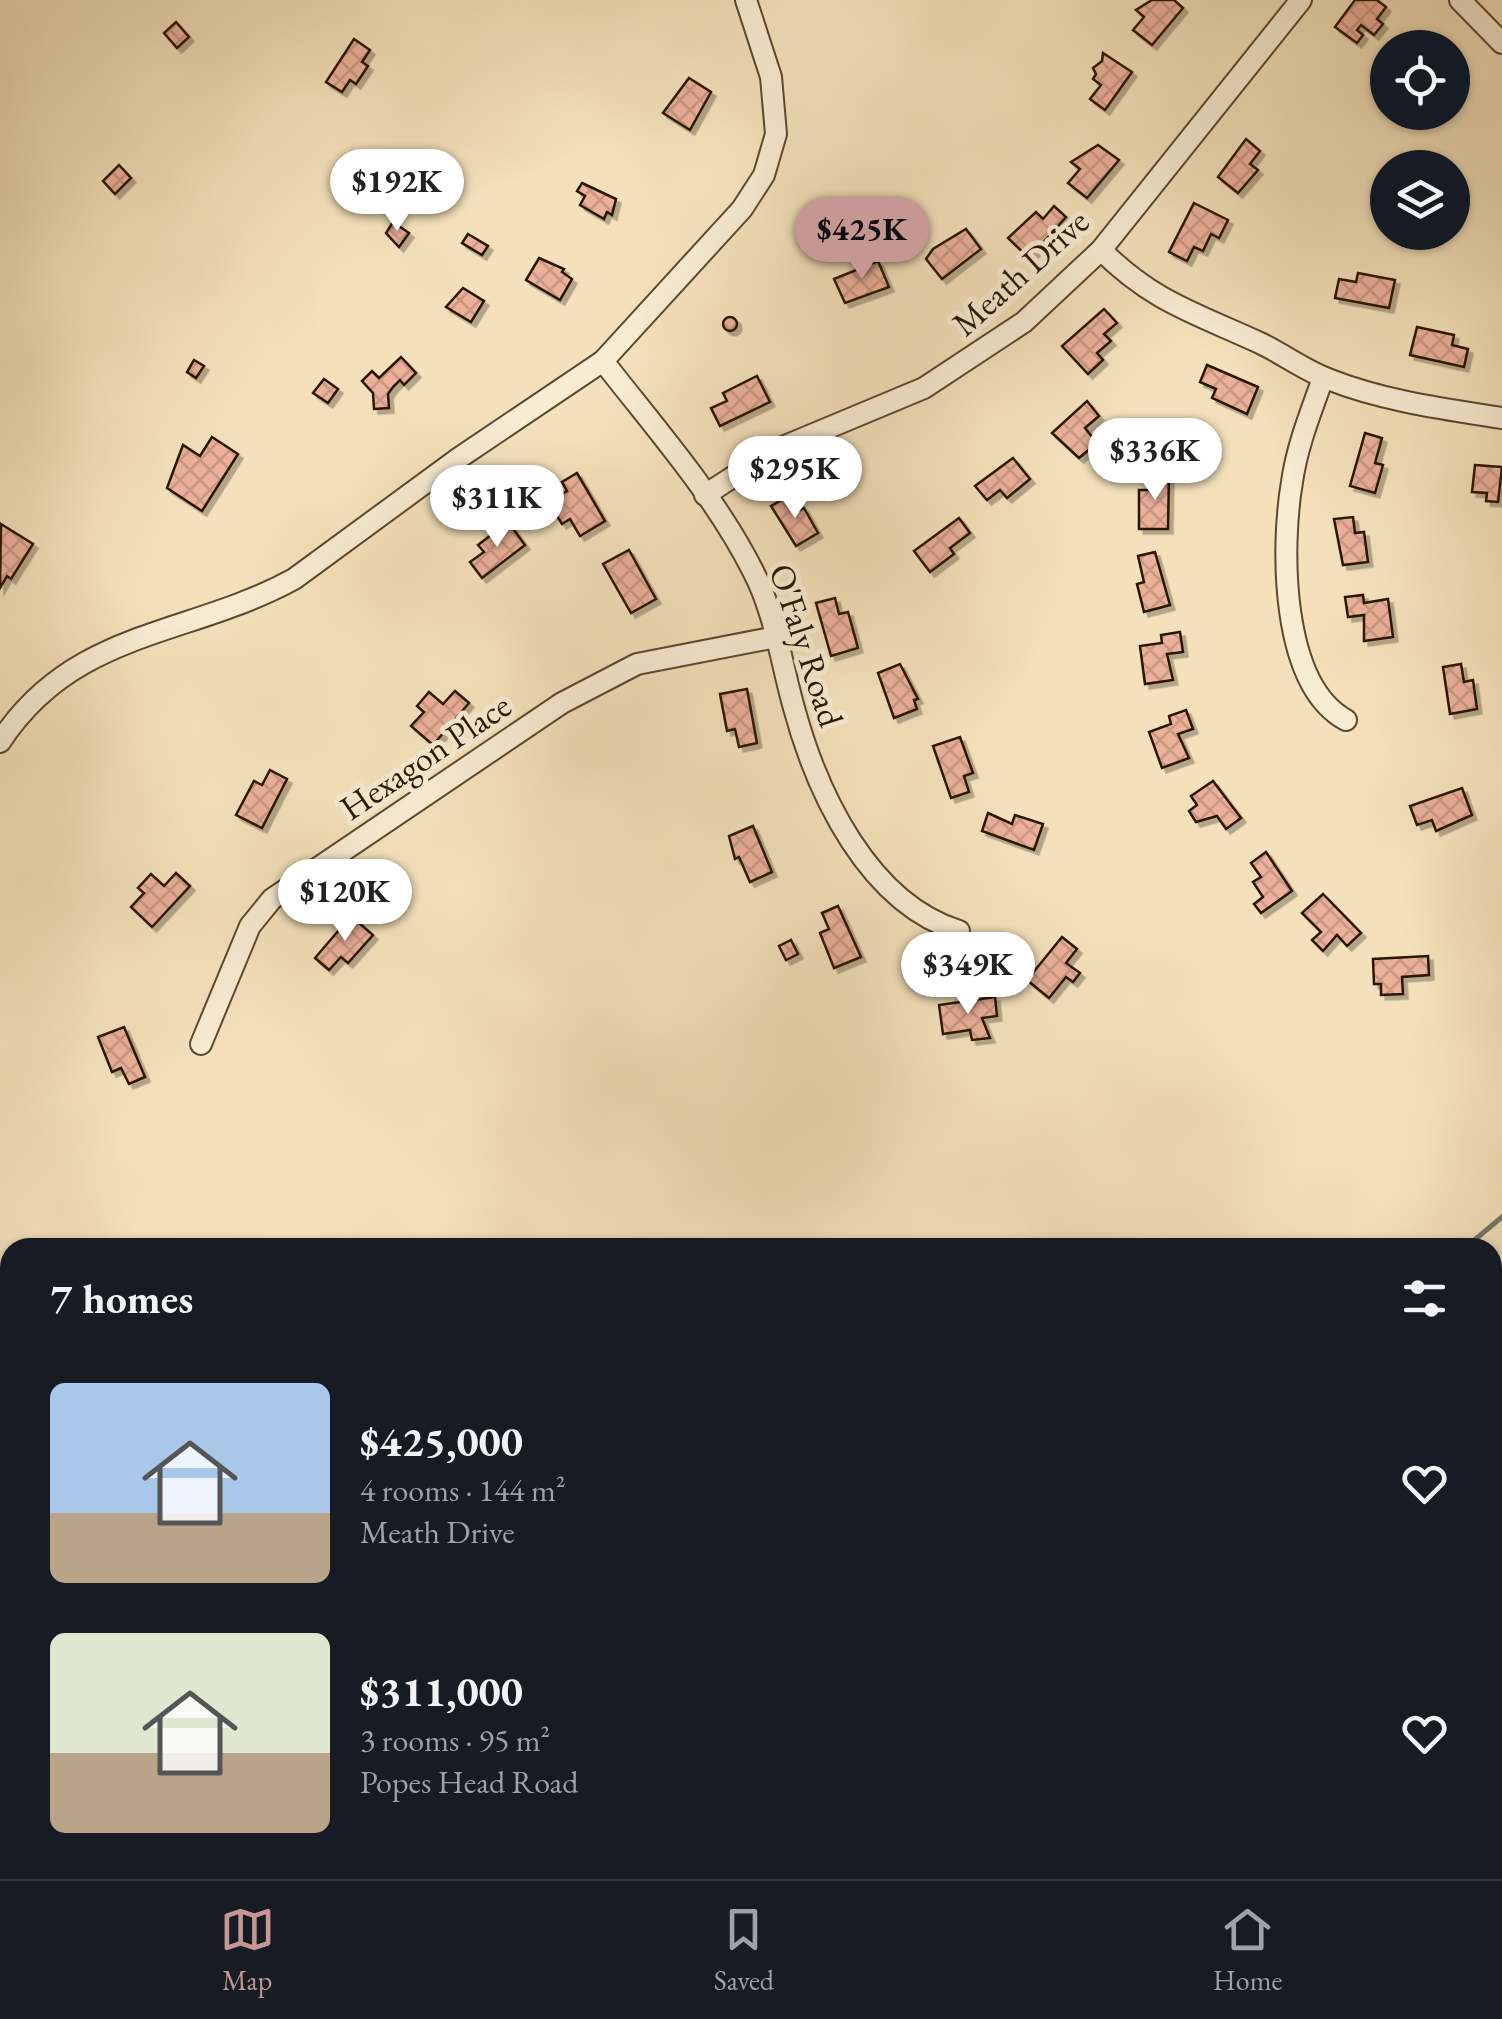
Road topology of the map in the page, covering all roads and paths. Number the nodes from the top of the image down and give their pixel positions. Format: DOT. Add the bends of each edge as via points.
graph roads {
  1 [pos="746,0"];
  2 [pos="1301,0"];
  3 [pos="1460,0"];
  4 [pos="1502,43"];
  5 [pos="1101,250"];
  6 [pos="603,360"];
  7 [pos="1323,378"];
  8 [pos="1502,418"];
  9 [pos="705,494"];
  10 [pos="776,637"];
  11 [pos="1346,720"];
  12 [pos="0,742"];
  13 [pos="959,931"];
  14 [pos="201,1044"];
  1 -- 6 [label="street" via="776,108 764,175 692,269"];
  2 -- 5 [label="street, Meath Drive"];
  3 -- 4 [label="street"];
  5 -- 7 [label="street" via="1161,300"];
  5 -- 9 [label="street, Meath Drive" via="1024,322 958,369 772,451"];
  6 -- 9 [label="street, O'Faly Road"];
  6 -- 12 [label="street" via="294,579 73,667 25,707"];
  7 -- 8 [label="street"];
  7 -- 11 [label="street" via="1292,478 1286,570 1309,676 1321,701"];
  9 -- 10 [label="street, O'Faly Road" via="754,572"];
  10 -- 13 [label="street, O'Faly Road" via="806,751 842,825 906,904"];
  10 -- 14 [label="street, Hexagon Place" via="619,670 272,899 250,926"];
}
